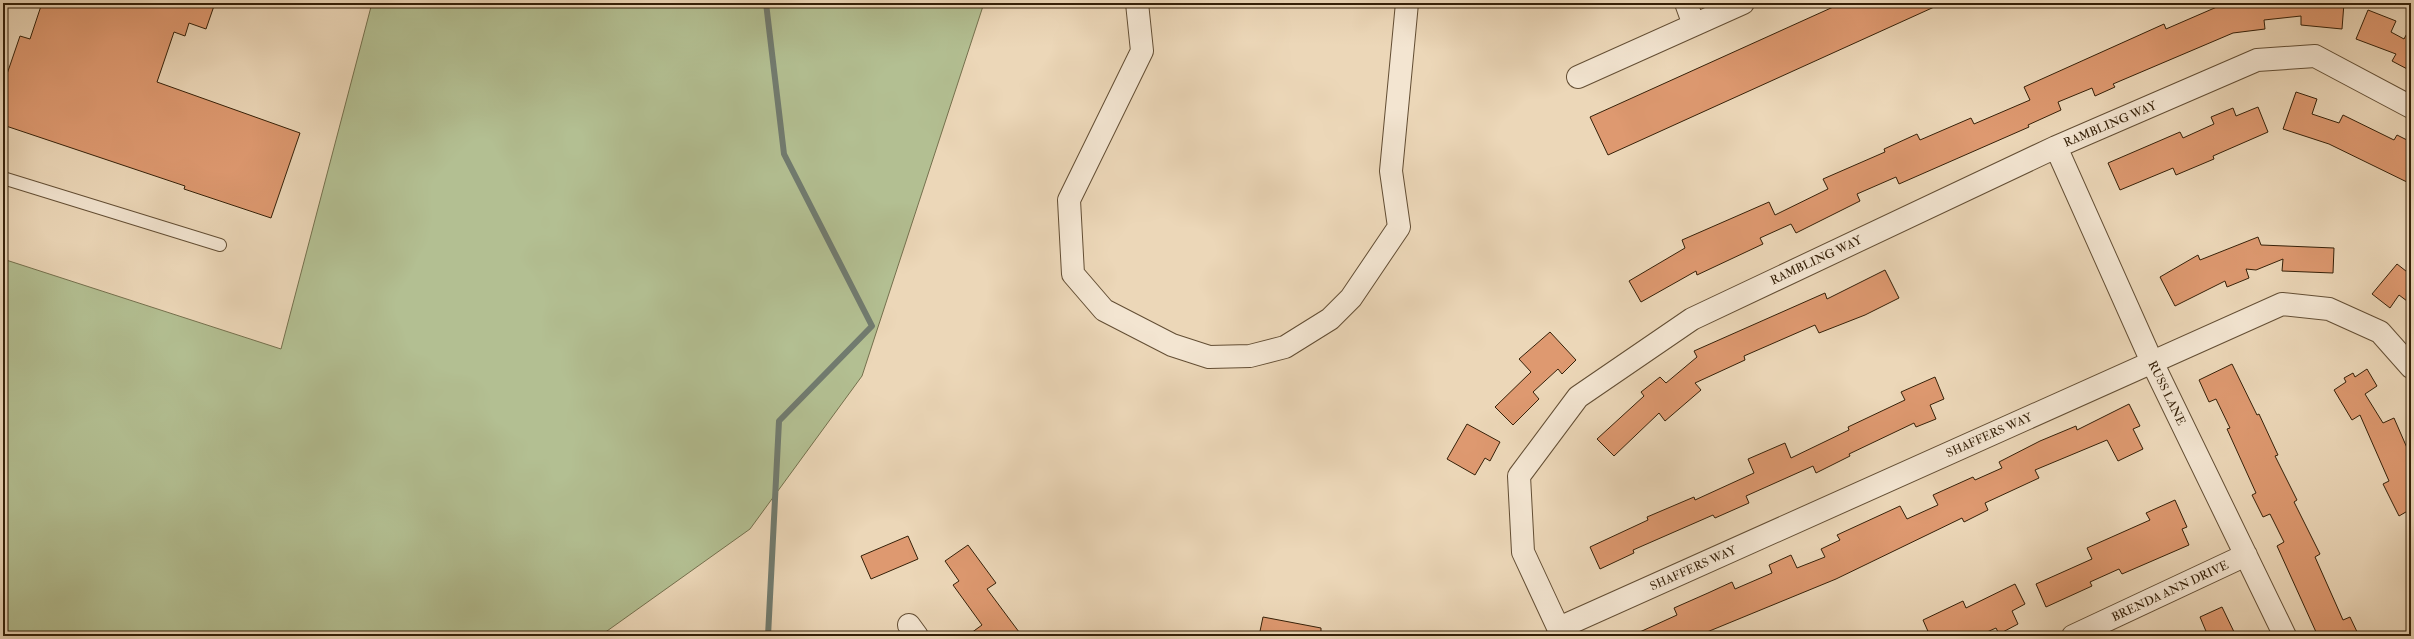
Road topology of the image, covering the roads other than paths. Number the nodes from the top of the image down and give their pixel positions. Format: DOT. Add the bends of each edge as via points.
graph roads {
  1 [pos="1137,3"];
  2 [pos="1407,3"];
  3 [pos="1686,3"];
  4 [pos="1743,3"];
  5 [pos="1694,25"];
  6 [pos="1578,77"];
  7 [pos="2411,107"];
  8 [pos="2056,147"];
  9 [pos="3,178"];
  10 [pos="220,245"];
  11 [pos="2152,362"];
  12 [pos="2411,367"];
  13 [pos="2246,556"];
  14 [pos="1560,632"];
  15 [pos="2073,636"];
  16 [pos="2285,636"];
  1 -- 2 [label="street" via="1142,51 1069,200 1073,274 1104,310 1172,345 1210,357 1250,356 1285,347 1330,319 1351,298 1399,228 1391,171"];
  3 -- 5 [label="street"];
  4 -- 5 [label="street"];
  5 -- 6 [label="street"];
  7 -- 8 [label="street, RAMBLING WAY" via="2315,56 2258,60"];
  8 -- 11 [label="street, RUSS LANE"];
  8 -- 14 [label="street, RAMBLING WAY" via="1692,319 1578,397 1519,476 1523,552"];
  9 -- 10 [label="lane"];
  11 -- 12 [label="street, SHAFFERS WAY" via="2282,304 2329,309 2380,332"];
  11 -- 13 [label="street, RUSS LANE"];
  11 -- 14 [label="street, SHAFFERS WAY"];
  13 -- 15 [label="street, BRENDA ANN DRIVE"];
  13 -- 16 [label="street, RUSS LANE"];
}
